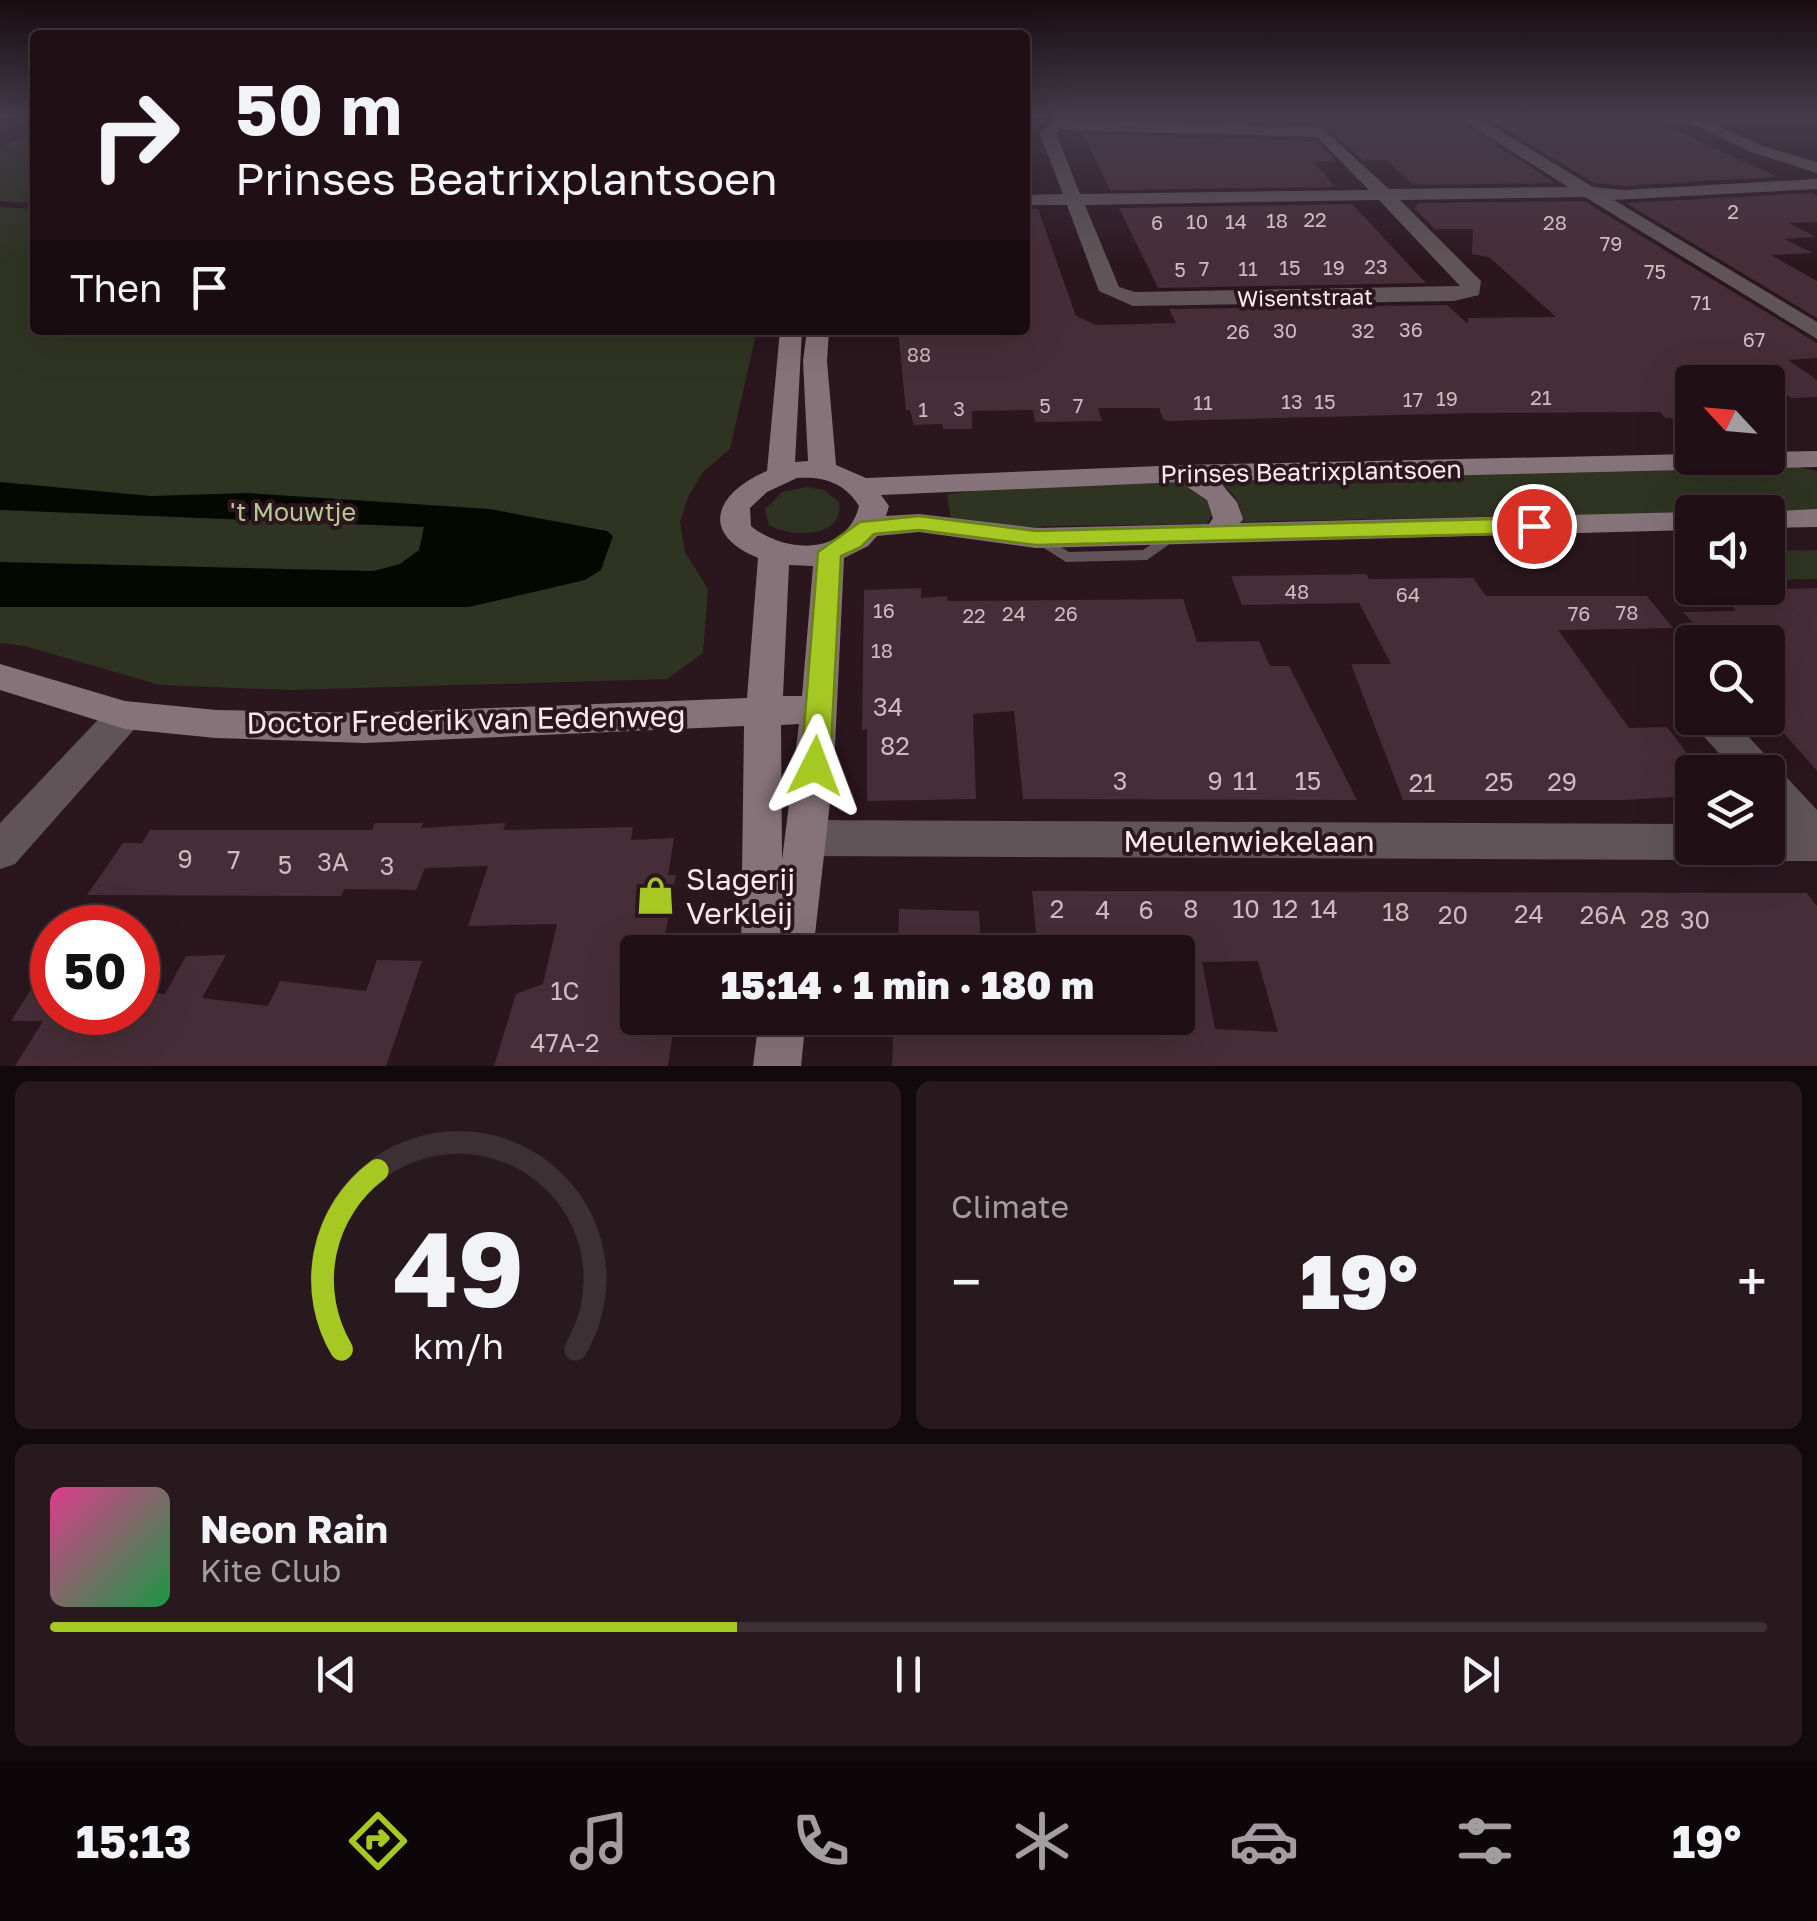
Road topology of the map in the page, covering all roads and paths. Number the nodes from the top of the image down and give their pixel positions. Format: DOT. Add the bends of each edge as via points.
graph roads {
  1 [pos="1060,165"];
  2 [pos="1355,165"];
  3 [pos="1545,165"];
  4 [pos="1817,183"];
  5 [pos="1590,192"];
  6 [pos="1388,196"];
  7 [pos="1030,200"];
  8 [pos="1075,200"];
  9 [pos="1817,332"];
  10 [pos="790,335"];
  11 [pos="818,335"];
  12 [pos="1817,459"];
  13 [pos="822,469"];
  14 [pos="781,472"];
  15 [pos="1184,473"];
  16 [pos="864,487"];
  17 [pos="1817,518"];
  18 [pos="1785,519"];
  19 [pos="1675,521"];
  20 [pos="868,527"];
  21 [pos="1216,534"];
  22 [pos="829,552"];
  23 [pos="774,554"];
  24 [pos="0,677"];
  25 [pos="818,709"];
  26 [pos="763,711"];
  27 [pos="126,714"];
  28 [pos="1725,735"];
  29 [pos="1743,755"];
  30 [pos="1785,802"];
  31 [pos="806,838"];
  32 [pos="1817,840"];
  33 [pos="1675,842"];
  34 [pos="1785,842"];
  35 [pos="0,851"];
  36 [pos="763,935"];
  37 [pos="794,935"];
  38 [pos="764,1035"];
  39 [pos="781,1035"];
  40 [pos="764,1066"];
  41 [pos="777,1066"];
  1 -- 8 [label="street"];
  2 -- 6 [label="street"];
  3 -- 5 [label="street"];
  4 -- 5 [label="street"];
  5 -- 6 [label="street"];
  5 -- 9 [label="street"];
  6 -- 8 [label="street"];
  6 -- 8 [label="street, Wisentstraat" via="1470,280 1471,290 1133,299 1110,291"];
  7 -- 8 [label="street"];
  10 -- 14 [label="street"];
  11 -- 13 [label="street"];
  12 -- 15 [label="street, Prinses Beatrixplantsoen"];
  13 -- 14 [label="street"];
  13 -- 16 [label="street"];
  14 -- 23 [label="street" via="742,496 734,512 752,544"];
  15 -- 16 [label="street, Prinses Beatrixplantsoen"];
  15 -- 21 [label="street" via="1209,484 1225,501 1228,519"];
  16 -- 20 [label="street" via="874,506"];
  17 -- 18 [label="street"];
  19 -- 21 [label="street"];
  20 -- 21 [label="street" via="919,523 1036,538"];
  20 -- 22 [label="street"];
  22 -- 23 [label="street"];
  22 -- 25 [label="street"];
  23 -- 26 [label="street"];
  24 -- 27 [label="street, Doctor Frederik van Eedenweg"];
  25 -- 26 [label="street, Doctor Frederik van Eedenweg"];
  25 -- 31 [label="street"];
  26 -- 27 [label="street, Doctor Frederik van Eedenweg" via="365,728"];
  26 -- 36 [label="street"];
  27 -- 35 [label="street"];
  28 -- 29 [label="street"];
  30 -- 32 [label="street"];
  31 -- 33 [label="street, Meulenwiekelaan"];
  31 -- 37 [label="street"];
  32 -- 34 [label="street"];
  38 -- 40 [label="street"];
  39 -- 41 [label="street"];
}
